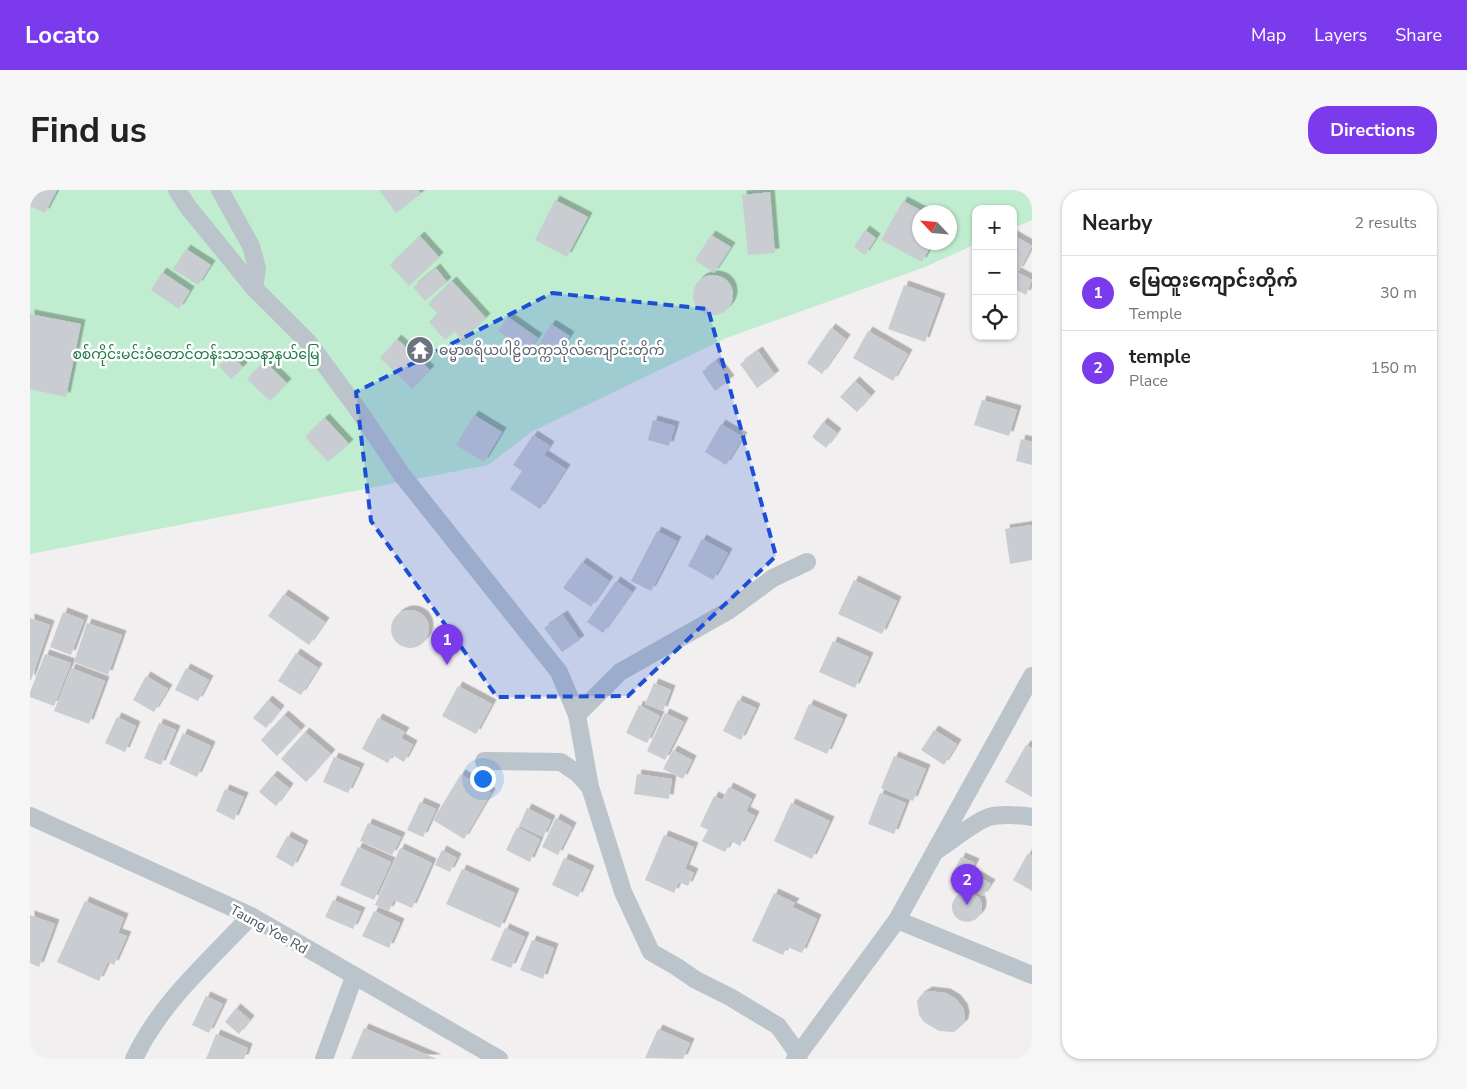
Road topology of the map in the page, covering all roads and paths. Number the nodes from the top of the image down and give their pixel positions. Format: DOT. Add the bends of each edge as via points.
graph roads {
  1 [pos="177,190"];
  2 [pos="220,190"];
  3 [pos="254,288"];
  4 [pos="807,562"];
  5 [pos="1032,676"];
  6 [pos="578,715"];
  7 [pos="484,762"];
  8 [pos="590,787"];
  9 [pos="30,816"];
  10 [pos="1032,817"];
  11 [pos="935,852"];
  12 [pos="251,916"];
  13 [pos="897,920"];
  14 [pos="1032,975"];
  15 [pos="354,977"];
  16 [pos="797,1057"];
  17 [pos="134,1059"];
  18 [pos="324,1059"];
  19 [pos="498,1059"];
  1 -- 3 [label="street"];
  2 -- 3 [label="street" via="252,246 257,268"];
  3 -- 6 [label="street" via="308,342 402,475 559,672"];
  4 -- 6 [label="street" via="773,578 728,611 620,672"];
  5 -- 11 [label="street"];
  6 -- 8 [label="street"];
  7 -- 8 [label="street" via="561,762"];
  8 -- 16 [label="street" via="623,892 652,952 778,1026"];
  9 -- 12 [label="street, Taung Yoe Rd"];
  10 -- 11 [label="street" via="989,817"];
  11 -- 13 [label="street"];
  12 -- 15 [label="street, Taung Yoe Rd"];
  12 -- 17 [label="street" via="180,990"];
  13 -- 14 [label="street"];
  13 -- 16 [label="street"];
  15 -- 18 [label="street"];
  15 -- 19 [label="street, Taung Yoe Rd"];
}
